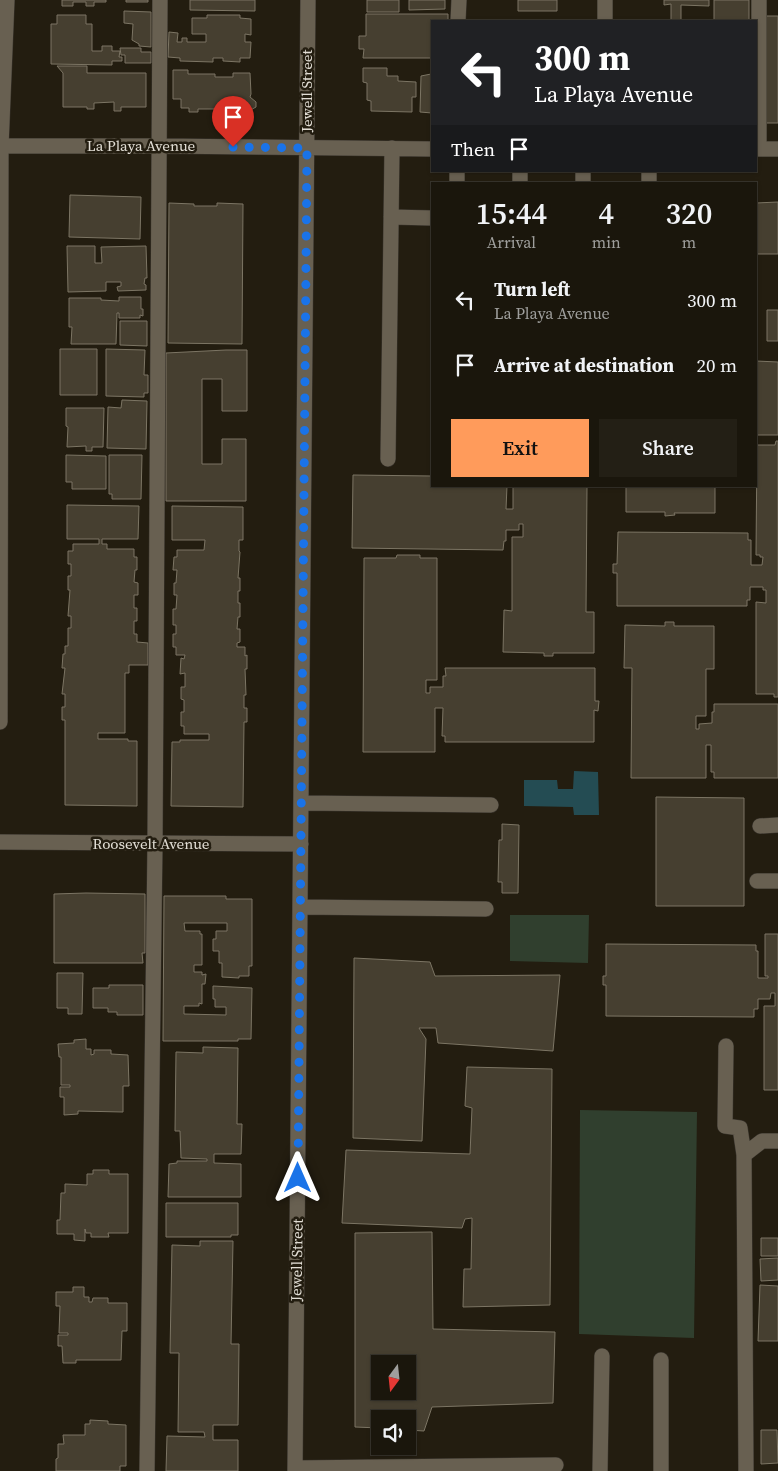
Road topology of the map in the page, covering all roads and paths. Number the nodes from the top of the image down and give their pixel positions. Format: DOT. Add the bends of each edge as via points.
graph roads {
  1 [pos="7,0"];
  2 [pos="160,0"];
  3 [pos="308,0"];
  4 [pos="459,0"];
  5 [pos="605,0"];
  6 [pos="759,0"];
  7 [pos="458,20"];
  8 [pos="605,20"];
  9 [pos="0,146"];
  10 [pos="159,146"];
  11 [pos="307,148"];
  12 [pos="392,148"];
  13 [pos="431,148"];
  14 [pos="758,149"];
  15 [pos="778,150"];
  16 [pos="391,217"];
  17 [pos="431,218"];
  18 [pos="388,458"];
  19 [pos="0,722"];
  20 [pos="302,803"];
  21 [pos="491,806"];
  22 [pos="778,825"];
  23 [pos="760,826"];
  24 [pos="0,842"];
  25 [pos="155,844"];
  26 [pos="301,844"];
  27 [pos="757,881"];
  28 [pos="778,881"];
  29 [pos="300,907"];
  30 [pos="486,909"];
  31 [pos="726,1046"];
  32 [pos="778,1140"];
  33 [pos="744,1155"];
  34 [pos="602,1356"];
  35 [pos="661,1360"];
  36 [pos="556,1465"];
  37 [pos="295,1470"];
  38 [pos="147,1471"];
  39 [pos="600,1471"];
  40 [pos="661,1471"];
  41 [pos="746,1471"];
  1 -- 9 [label="street"];
  2 -- 10 [label="street"];
  3 -- 11 [label="street, Jewell Street"];
  4 -- 7 [label="street"];
  5 -- 8 [label="street"];
  6 -- 14 [label="street"];
  9 -- 10 [label="street, La Playa Avenue"];
  9 -- 19 [label="street"];
  10 -- 11 [label="street, La Playa Avenue"];
  10 -- 25 [label="street"];
  11 -- 12 [label="street, La Playa Avenue"];
  11 -- 20 [label="street, Jewell Street"];
  12 -- 13 [label="street, La Playa Avenue"];
  12 -- 16 [label="street"];
  14 -- 15 [label="street"];
  16 -- 17 [label="street"];
  16 -- 18 [label="street"];
  20 -- 21 [label="street"];
  20 -- 26 [label="street, Jewell Street"];
  22 -- 23 [label="street"];
  24 -- 25 [label="street, Roosevelt Avenue"];
  25 -- 26 [label="street, Roosevelt Avenue"];
  25 -- 38 [label="street"];
  26 -- 29 [label="street, Jewell Street"];
  27 -- 28 [label="street"];
  29 -- 30 [label="street"];
  29 -- 37 [label="street, Jewell Street"];
  31 -- 33 [label="street" via="725,1126 740,1128"];
  32 -- 33 [label="street" via="762,1141"];
  33 -- 41 [label="street"];
  34 -- 39 [label="street"];
  35 -- 40 [label="street"];
  36 -- 37 [label="street"];
}
